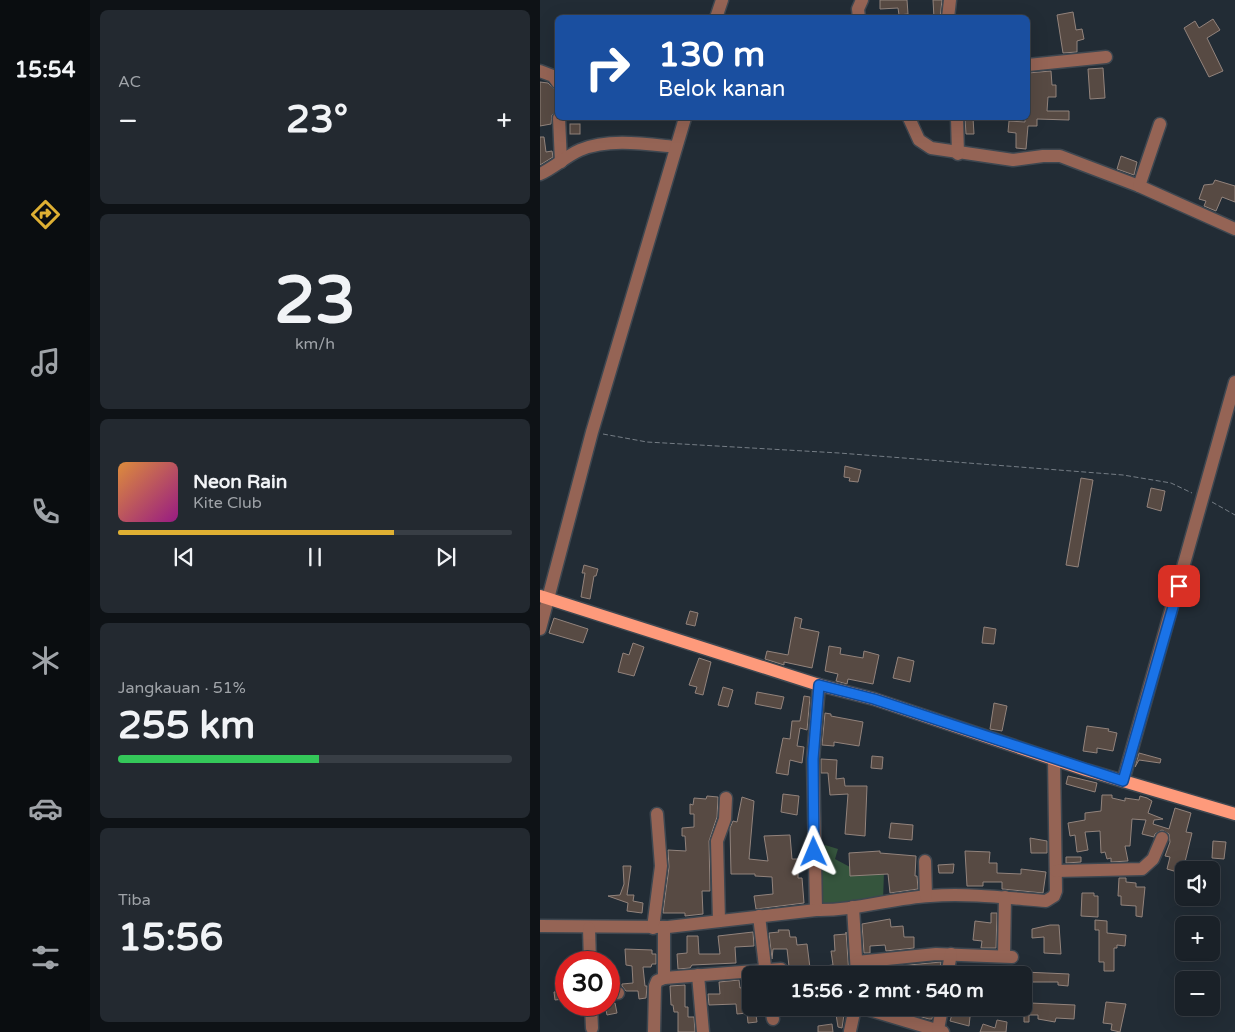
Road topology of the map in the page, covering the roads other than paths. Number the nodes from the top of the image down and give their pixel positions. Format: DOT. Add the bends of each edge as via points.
graph roads {
  1 [pos="722,0"];
  2 [pos="862,0"];
  3 [pos="950,0"];
  4 [pos="717,15"];
  5 [pos="859,15"];
  6 [pos="948,15"];
  7 [pos="1106,57"];
  8 [pos="1030,65"];
  9 [pos="540,70"];
  10 [pos="555,79"];
  11 [pos="559,120"];
  12 [pos="684,120"];
  13 [pos="910,120"];
  14 [pos="957,120"];
  15 [pos="1160,124"];
  16 [pos="676,147"];
  17 [pos="958,154"];
  18 [pos="561,162"];
  19 [pos="540,174"];
  20 [pos="1139,186"];
  21 [pos="1235,229"];
  22 [pos="1235,382"];
  23 [pos="543,597"];
  24 [pos="540,629"];
  25 [pos="819,685"];
  26 [pos="1054,759"];
  27 [pos="1123,781"];
  28 [pos="726,798"];
  29 [pos="657,814"];
  30 [pos="1235,814"];
  31 [pos="1162,838"];
  32 [pos="925,861"];
  33 [pos="1056,871"];
  34 [pos="926,896"];
  35 [pos="1005,898"];
  36 [pos="853,907"];
  37 [pos="816,910"];
  38 [pos="760,916"];
  39 [pos="719,921"];
  40 [pos="540,926"];
  41 [pos="589,928"];
  42 [pos="659,928"];
  43 [pos="590,951"];
  44 [pos="951,954"];
  45 [pos="857,962"];
  46 [pos="765,966"];
  47 [pos="857,966"];
  48 [pos="949,966"];
  49 [pos="742,973"];
  50 [pos="698,975"];
  51 [pos="664,978"];
  52 [pos="591,1016"];
  53 [pos="853,1016"];
  54 [pos="890,1016"];
  55 [pos="941,1016"];
  56 [pos="592,1028"];
  57 [pos="850,1031"];
  58 [pos="940,1031"];
  59 [pos="654,1032"];
  60 [pos="703,1032"];
  1 -- 4 [label="street"];
  2 -- 5 [label="street"];
  3 -- 6 [label="street"];
  7 -- 8 [label="street"];
  9 -- 10 [label="street"];
  11 -- 18 [label="street"];
  12 -- 16 [label="street"];
  13 -- 17 [label="street" via="919,140 925,145"];
  14 -- 17 [label="street"];
  15 -- 20 [label="street"];
  16 -- 18 [label="street" via="602,146 579,151"];
  16 -- 23 [label="street"];
  17 -- 20 [label="street" via="1013,160 1060,156"];
  18 -- 19 [label="street"];
  20 -- 21 [label="street"];
  22 -- 27 [label="street"];
  23 -- 24 [label="street" via="546,613"];
  23 -- 25 [label="main road"];
  25 -- 26 [label="main road" via="874,699"];
  25 -- 37 [label="street" via="813,759"];
  26 -- 27 [label="main road"];
  26 -- 33 [label="street"];
  27 -- 30 [label="main road"];
  28 -- 39 [label="street" via="725,820 717,841"];
  29 -- 42 [label="street" via="661,866"];
  31 -- 33 [label="street" via="1153,859 1142,869"];
  32 -- 34 [label="street"];
  33 -- 35 [label="street" via="1056,891 1050,899"];
  34 -- 35 [label="street"];
  34 -- 36 [label="street"];
  35 -- 44 [label="street" via="1008,956"];
  36 -- 37 [label="street"];
  36 -- 45 [label="street"];
  37 -- 38 [label="street"];
  38 -- 39 [label="street"];
  38 -- 46 [label="street"];
  39 -- 42 [label="street"];
  40 -- 41 [label="street"];
  41 -- 42 [label="street"];
  41 -- 43 [label="street"];
  42 -- 51 [label="street"];
  44 -- 45 [label="street"];
  44 -- 48 [label="street"];
  45 -- 47 [label="street"];
  49 -- 50 [label="street"];
  50 -- 51 [label="street"];
  50 -- 60 [label="street"];
  51 -- 59 [label="street" via="655,986"];
  52 -- 56 [label="street"];
  53 -- 57 [label="street"];
  54 -- 58 [label="street"];
  55 -- 58 [label="street"];
}
